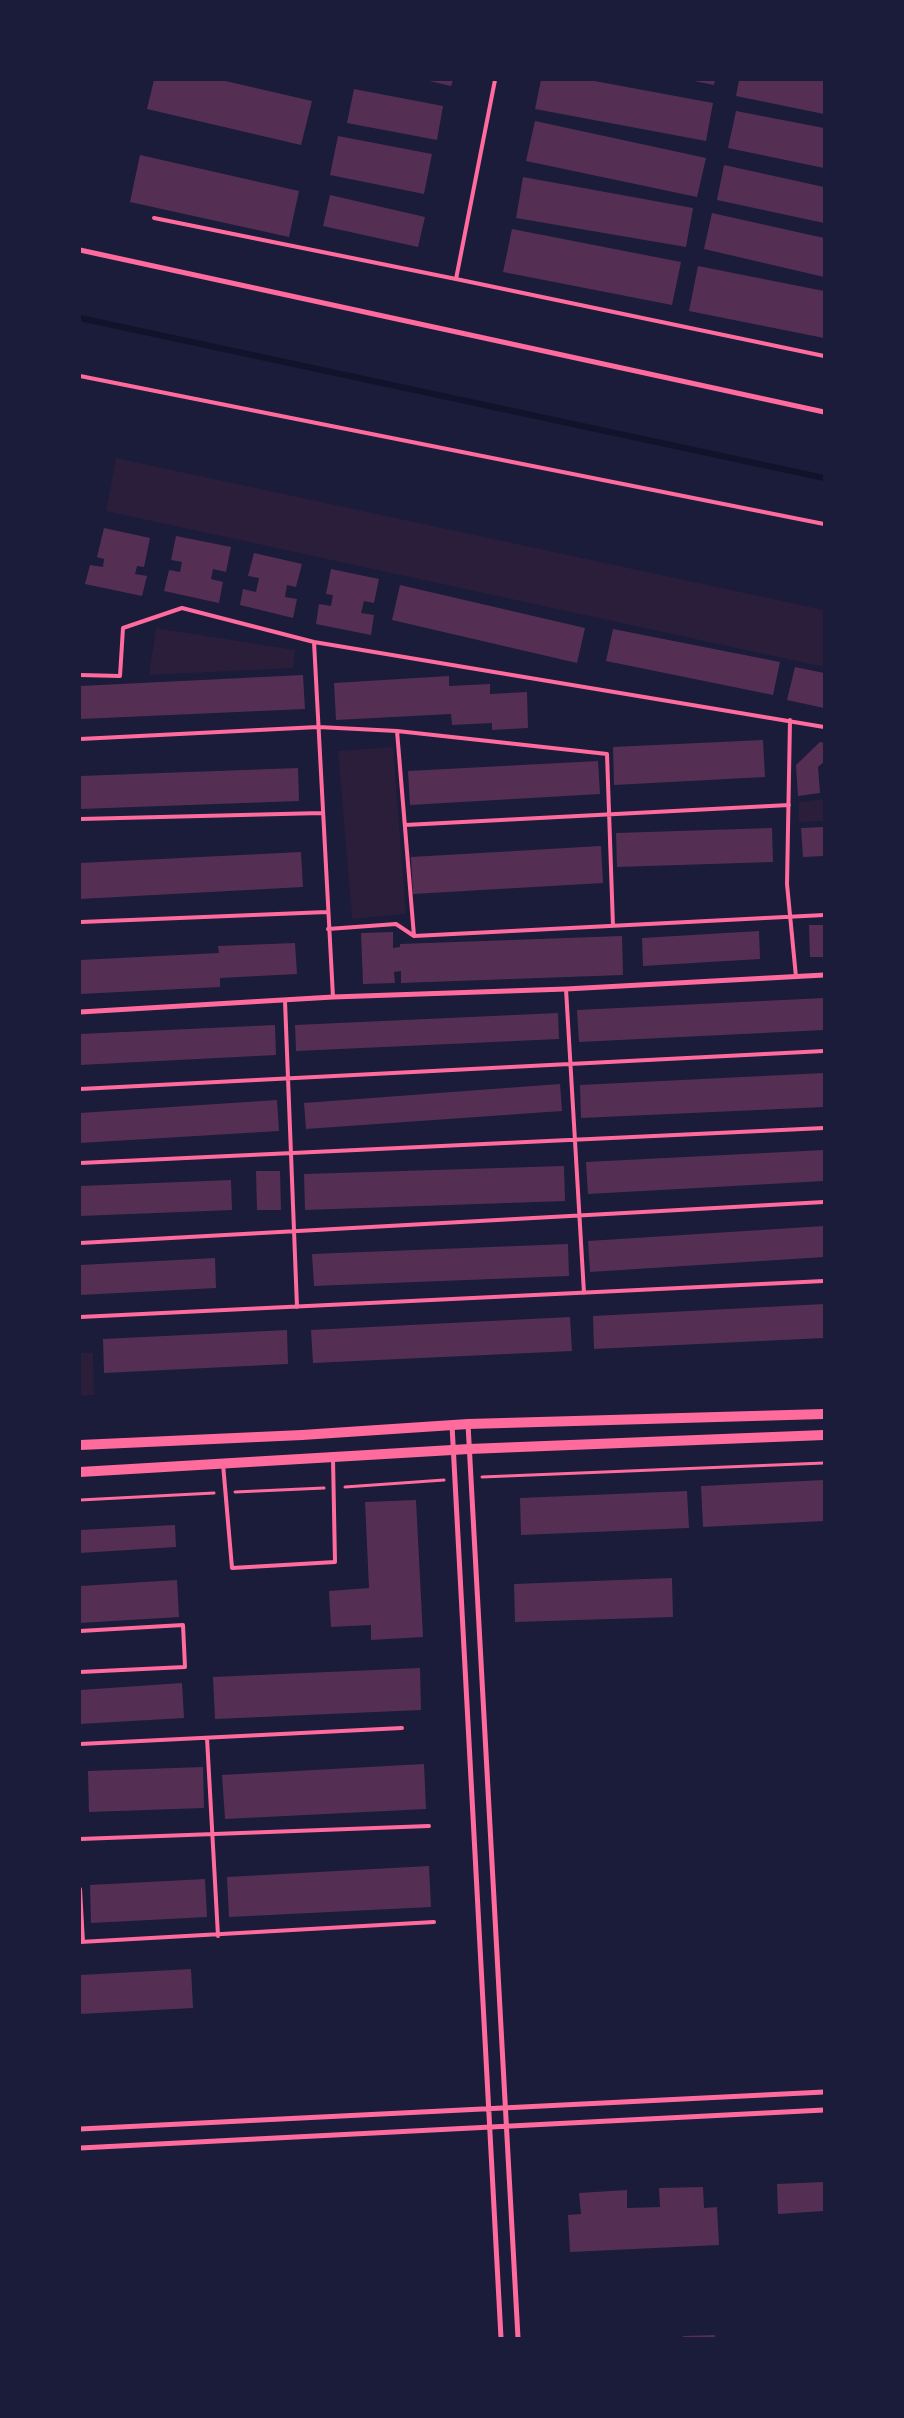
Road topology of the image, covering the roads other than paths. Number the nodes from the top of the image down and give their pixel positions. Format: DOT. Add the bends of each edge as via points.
graph roads {
  1 [pos="496,80"];
  2 [pos="154,218"];
  3 [pos="80,250"];
  4 [pos="456,278"];
  5 [pos="824,356"];
  6 [pos="80,376"];
  7 [pos="824,412"];
  8 [pos="824,524"];
  9 [pos="314,642"];
  10 [pos="80,675"];
  11 [pos="790,720"];
  12 [pos="318,727"];
  13 [pos="824,727"];
  14 [pos="397,731"];
  15 [pos="80,738"];
  16 [pos="789,805"];
  17 [pos="322,813"];
  18 [pos="609,814"];
  19 [pos="80,819"];
  20 [pos="405,824"];
  21 [pos="327,912"];
  22 [pos="824,915"];
  23 [pos="790,917"];
  24 [pos="81,922"];
  25 [pos="613,926"];
  26 [pos="328,929"];
  27 [pos="414,936"];
  28 [pos="824,975"];
  29 [pos="796,977"];
  30 [pos="566,988"];
  31 [pos="332,997"];
  32 [pos="285,1001"];
  33 [pos="80,1012"];
  34 [pos="824,1051"];
  35 [pos="570,1064"];
  36 [pos="290,1078"];
  37 [pos="80,1089"];
  38 [pos="824,1128"];
  39 [pos="574,1140"];
  40 [pos="292,1153"];
  41 [pos="80,1163"];
  42 [pos="824,1202"];
  43 [pos="579,1215"];
  44 [pos="295,1231"];
  45 [pos="80,1243"];
  46 [pos="824,1281"];
  47 [pos="584,1293"];
  48 [pos="297,1307"];
  49 [pos="80,1317"];
  50 [pos="824,1414"];
  51 [pos="468,1424"];
  52 [pos="452,1425"];
  53 [pos="824,1435"];
  54 [pos="80,1445"];
  55 [pos="470,1450"];
  56 [pos="453,1451"];
  57 [pos="333,1459"];
  58 [pos="223,1464"];
  59 [pos="80,1472"];
  60 [pos="80,1631"];
  61 [pos="80,1672"];
  62 [pos="402,1728"];
  63 [pos="207,1738"];
  64 [pos="80,1744"];
  65 [pos="429,1826"];
  66 [pos="212,1834"];
  67 [pos="80,1839"];
  68 [pos="80,1889"];
  69 [pos="434,1922"];
  70 [pos="218,1936"];
  71 [pos="82,1942"];
  72 [pos="824,2092"];
  73 [pos="506,2108"];
  74 [pos="490,2109"];
  75 [pos="824,2110"];
  76 [pos="507,2126"];
  77 [pos="491,2127"];
  78 [pos="80,2129"];
  79 [pos="80,2148"];
  80 [pos="501,2338"];
  81 [pos="518,2338"];
  1 -- 4 [label="lane"];
  2 -- 4 [label="lane"];
  3 -- 7 [label="street"];
  4 -- 5 [label="lane"];
  6 -- 8 [label="lane"];
  9 -- 10 [label="lane" via="182,608 124,628 120,676"];
  9 -- 11 [label="lane"];
  9 -- 12 [label="lane"];
  11 -- 13 [label="lane"];
  11 -- 16 [label="lane"];
  12 -- 14 [label="lane"];
  12 -- 15 [label="lane"];
  12 -- 17 [label="lane"];
  14 -- 18 [label="lane" via="607,754"];
  14 -- 20 [label="lane"];
  16 -- 18 [label="lane"];
  16 -- 23 [label="lane" via="787,884"];
  17 -- 19 [label="lane"];
  17 -- 21 [label="lane"];
  18 -- 20 [label="lane"];
  18 -- 25 [label="lane"];
  20 -- 27 [label="lane"];
  21 -- 24 [label="lane"];
  21 -- 26 [label="lane"];
  22 -- 23 [label="lane"];
  23 -- 25 [label="lane"];
  23 -- 29 [label="lane"];
  25 -- 27 [label="lane"];
  26 -- 27 [label="lane" via="396,924"];
  26 -- 31 [label="lane"];
  28 -- 29 [label="street"];
  29 -- 30 [label="street"];
  30 -- 31 [label="street"];
  30 -- 35 [label="lane"];
  31 -- 32 [label="street"];
  32 -- 33 [label="street"];
  32 -- 36 [label="lane"];
  34 -- 35 [label="lane"];
  35 -- 36 [label="lane"];
  35 -- 39 [label="lane"];
  36 -- 37 [label="lane"];
  36 -- 40 [label="lane"];
  38 -- 39 [label="lane"];
  39 -- 40 [label="lane"];
  39 -- 43 [label="lane"];
  40 -- 41 [label="lane"];
  40 -- 44 [label="lane"];
  42 -- 43 [label="lane"];
  43 -- 44 [label="lane"];
  43 -- 47 [label="lane"];
  44 -- 45 [label="lane"];
  44 -- 48 [label="lane"];
  46 -- 47 [label="lane"];
  47 -- 48 [label="lane"];
  48 -- 49 [label="lane"];
  50 -- 51 [label="main road"];
  51 -- 52 [label="main road"];
  51 -- 55 [label="street"];
  52 -- 54 [label="main road"];
  52 -- 56 [label="street"];
  53 -- 55 [label="main road"];
  55 -- 56 [label="main road"];
  55 -- 73 [label="street"];
  56 -- 57 [label="main road"];
  56 -- 74 [label="street"];
  57 -- 58 [label="main road"];
  57 -- 58 [label="lane" via="335,1562 232,1568"];
  58 -- 59 [label="main road"];
  60 -- 61 [label="lane" via="183,1625 185,1667"];
  62 -- 63 [label="lane"];
  63 -- 64 [label="lane"];
  63 -- 66 [label="lane"];
  65 -- 66 [label="lane"];
  66 -- 67 [label="lane"];
  66 -- 70 [label="lane"];
  68 -- 71 [label="lane"];
  69 -- 70 [label="lane"];
  70 -- 71 [label="lane"];
  72 -- 73 [label="street"];
  73 -- 74 [label="street"];
  73 -- 76 [label="street"];
  74 -- 77 [label="street"];
  74 -- 78 [label="street"];
  75 -- 76 [label="street"];
  76 -- 77 [label="street"];
  76 -- 81 [label="street"];
  77 -- 79 [label="street"];
  77 -- 80 [label="street"];
}
